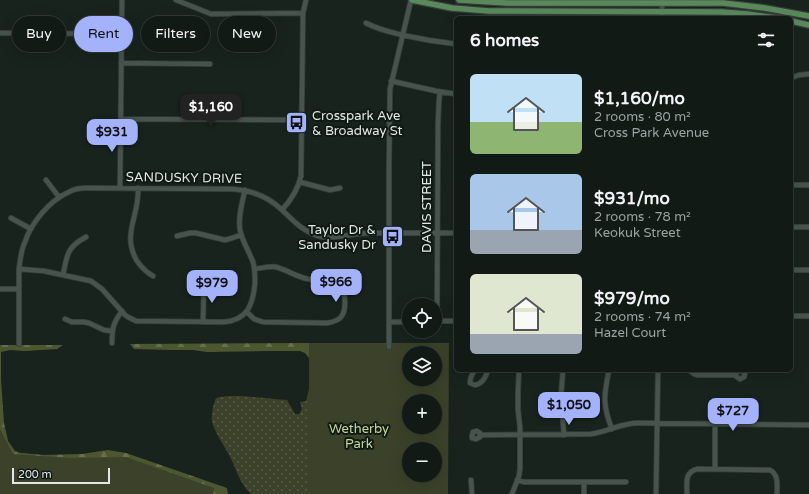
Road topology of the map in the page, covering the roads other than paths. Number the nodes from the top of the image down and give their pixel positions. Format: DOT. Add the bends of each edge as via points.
graph roads {
  1 [pos="122,0"];
  2 [pos="176,0"];
  3 [pos="306,0"];
  4 [pos="412,0"];
  5 [pos="459,0"];
  6 [pos="662,2"];
  7 [pos="662,11"];
  8 [pos="303,13"];
  9 [pos="122,16"];
  10 [pos="662,16"];
  11 [pos="762,16"];
  12 [pos="809,16"];
  13 [pos="793,21"];
  14 [pos="366,23"];
  15 [pos="809,25"];
  16 [pos="0,33"];
  17 [pos="74,34"];
  18 [pos="402,35"];
  19 [pos="454,44"];
  20 [pos="121,52"];
  21 [pos="121,62"];
  22 [pos="210,64"];
  23 [pos="809,74"];
  24 [pos="793,77"];
  25 [pos="391,81"];
  26 [pos="440,92"];
  27 [pos="454,94"];
  28 [pos="121,119"];
  29 [pos="302,120"];
  30 [pos="46,180"];
  31 [pos="300,182"];
  32 [pos="793,185"];
  33 [pos="809,185"];
  34 [pos="120,188"];
  35 [pos="138,188"];
  36 [pos="340,188"];
  37 [pos="245,190"];
  38 [pos="59,197"];
  39 [pos="282,210"];
  40 [pos="11,218"];
  41 [pos="793,227"];
  42 [pos="809,227"];
  43 [pos="31,229"];
  44 [pos="389,232"];
  45 [pos="454,232"];
  46 [pos="438,233"];
  47 [pos="241,235"];
  48 [pos="177,236"];
  49 [pos="86,237"];
  50 [pos="19,269"];
  51 [pos="255,269"];
  52 [pos="793,270"];
  53 [pos="809,270"];
  54 [pos="63,275"];
  55 [pos="153,276"];
  56 [pos="204,284"];
  57 [pos="0,289"];
  58 [pos="19,289"];
  59 [pos="437,298"];
  60 [pos="122,311"];
  61 [pos="247,312"];
  62 [pos="793,316"];
  63 [pos="809,316"];
  64 [pos="64,319"];
  65 [pos="442,321"];
  66 [pos="454,321"];
  67 [pos="203,322"];
  68 [pos="389,322"];
  69 [pos="402,322"];
  70 [pos="112,331"];
  71 [pos="112,343"];
  72 [pos="19,344"];
  73 [pos="389,347"];
  74 [pos="474,372"];
  75 [pos="487,372"];
  76 [pos="519,372"];
  77 [pos="563,372"];
  78 [pos="609,372"];
  79 [pos="658,372"];
  80 [pos="692,372"];
  81 [pos="734,375"];
  82 [pos="657,423"];
  83 [pos="715,423"];
  84 [pos="809,424"];
  85 [pos="612,429"];
  86 [pos="480,435"];
  87 [pos="520,435"];
  88 [pos="564,435"];
  89 [pos="715,469"];
  90 [pos="472,480"];
  91 [pos="517,480"];
  92 [pos="584,482"];
  93 [pos="626,482"];
  94 [pos="472,494"];
  95 [pos="512,494"];
  96 [pos="584,494"];
  97 [pos="656,494"];
  98 [pos="687,494"];
  99 [pos="777,494"];
  1 -- 9 [label="street"];
  2 -- 8 [label="street" via="211,14"];
  3 -- 8 [label="street"];
  4 -- 7 [label="main road" via="452,8 489,11"];
  4 -- 18 [label="street"];
  5 -- 6 [label="main road" via="507,3"];
  6 -- 7 [label="street"];
  6 -- 12 [label="main road" via="747,5"];
  7 -- 10 [label="street"];
  7 -- 11 [label="main road"];
  8 -- 29 [label="street"];
  13 -- 15 [label="main road"];
  14 -- 18 [label="street"];
  16 -- 17 [label="street"];
  18 -- 19 [label="street"];
  18 -- 25 [label="street"];
  20 -- 21 [label="street"];
  21 -- 22 [label="street"];
  21 -- 28 [label="street"];
  23 -- 24 [label="street"];
  25 -- 26 [label="street"];
  25 -- 44 [label="street"];
  26 -- 27 [label="street"];
  26 -- 46 [label="street, DAVIS STREET"];
  28 -- 29 [label="street"];
  28 -- 34 [label="street"];
  29 -- 31 [label="street"];
  30 -- 38 [label="street"];
  31 -- 36 [label="street" via="330,190"];
  31 -- 39 [label="street" via="294,196"];
  32 -- 33 [label="street"];
  34 -- 35 [label="street, SANDUSKY DRIVE"];
  34 -- 38 [label="street, SANDUSKY DRIVE" via="80,188"];
  35 -- 37 [label="street, SANDUSKY DRIVE"];
  35 -- 55 [label="street" via="138,202 130,232 131,244 140,265"];
  37 -- 39 [label="street, SANDUSKY DRIVE" via="267,198"];
  37 -- 47 [label="street" via="240,214"];
  38 -- 43 [label="street, SANDUSKY DRIVE" via="42,213"];
  39 -- 44 [label="street, SANDUSKY DRIVE" via="301,228 318,236"];
  40 -- 43 [label="street"];
  41 -- 42 [label="street"];
  43 -- 50 [label="street, SANDUSKY DRIVE" via="24,243"];
  44 -- 46 [label="street, SANDUSKY DRIVE"];
  44 -- 68 [label="street"];
  45 -- 46 [label="street, SANDUSKY DRIVE"];
  46 -- 59 [label="street, DAVIS STREET"];
  47 -- 48 [label="street" via="225,240 196,233"];
  47 -- 51 [label="street"];
  49 -- 54 [label="street" via="71,248"];
  50 -- 54 [label="street"];
  50 -- 58 [label="street, SANDUSKY DRIVE"];
  51 -- 61 [label="street" via="254,294"];
  51 -- 61 [label="street" via="274,267 306,279 336,281 341,284 344,292 343,314 332,322 268,323 258,321"];
  52 -- 53 [label="street"];
  54 -- 60 [label="street" via="95,283"];
  56 -- 67 [label="street"];
  57 -- 58 [label="street"];
  58 -- 72 [label="street, SANDUSKY DRIVE"];
  60 -- 67 [label="street" via="128,318 140,322"];
  60 -- 70 [label="street" via="114,322"];
  61 -- 67 [label="street" via="230,322"];
  62 -- 63 [label="street"];
  64 -- 70 [label="street" via="89,323"];
  65 -- 66 [label="street"];
  68 -- 69 [label="street"];
  68 -- 73 [label="street"];
  70 -- 71 [label="street"];
  74 -- 75 [label="street" via="470,383 475,385 483,380"];
  76 -- 87 [label="street"];
  77 -- 88 [label="street" via="561,396"];
  78 -- 85 [label="street" via="604,401"];
  79 -- 82 [label="street"];
  80 -- 81 [label="street" via="698,375"];
  82 -- 83 [label="street"];
  82 -- 85 [label="street" via="628,424"];
  82 -- 97 [label="street"];
  83 -- 84 [label="street"];
  83 -- 89 [label="street"];
  85 -- 88 [label="street" via="596,434"];
  86 -- 87 [label="street"];
  87 -- 88 [label="street"];
  87 -- 91 [label="street" via="520,469"];
  89 -- 98 [label="street" via="696,469 690,473 687,478"];
  89 -- 99 [label="street" via="770,470 776,476"];
  90 -- 94 [label="street"];
  91 -- 92 [label="street"];
  91 -- 95 [label="street"];
  92 -- 93 [label="street"];
  92 -- 96 [label="street"];
}
